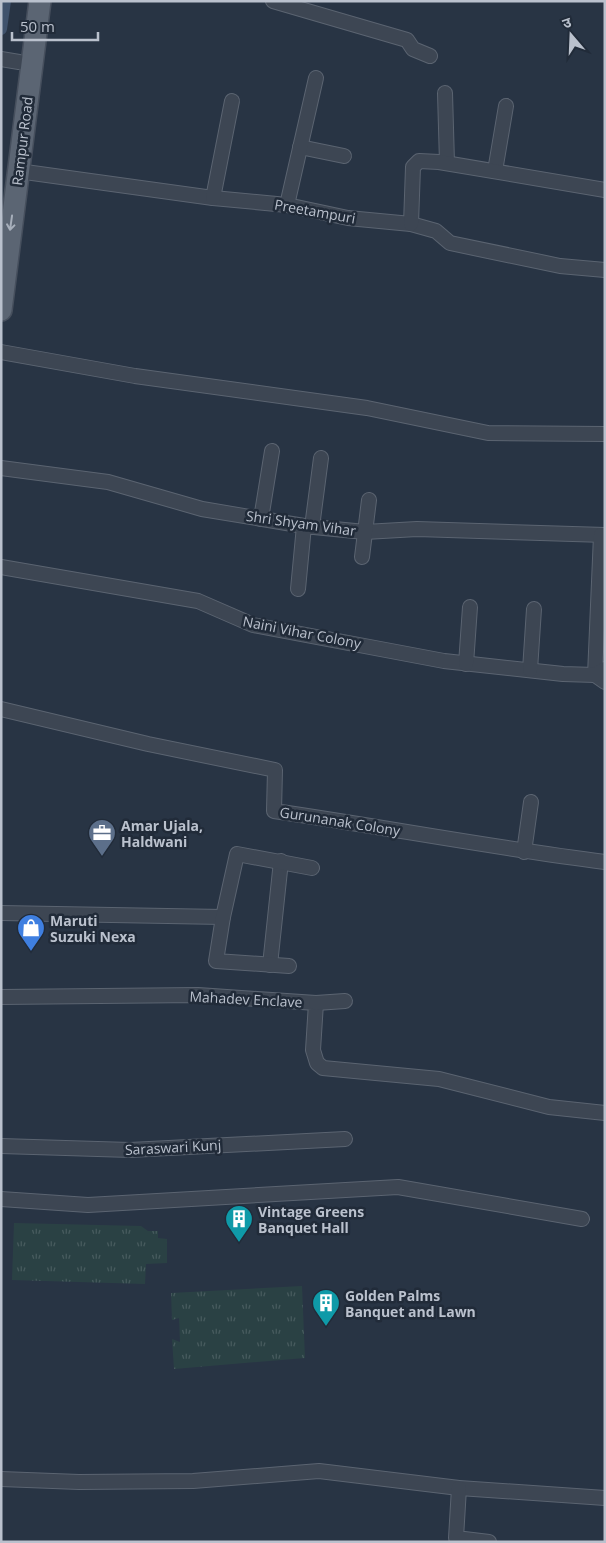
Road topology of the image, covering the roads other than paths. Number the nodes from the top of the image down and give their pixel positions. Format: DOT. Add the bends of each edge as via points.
graph roads {
  1 [pos="273,1"];
  2 [pos="33,6"];
  3 [pos="430,56"];
  4 [pos="8,60"];
  5 [pos="316,78"];
  6 [pos="445,93"];
  7 [pos="232,101"];
  8 [pos="506,106"];
  9 [pos="300,147"];
  10 [pos="344,156"];
  11 [pos="447,163"];
  12 [pos="18,171"];
  13 [pos="495,172"];
  14 [pos="605,190"];
  15 [pos="1,198"];
  16 [pos="213,198"];
  17 [pos="286,205"];
  18 [pos="411,224"];
  19 [pos="605,270"];
  20 [pos="1,310"];
  21 [pos="1,352"];
  22 [pos="605,434"];
  23 [pos="272,451"];
  24 [pos="321,458"];
  25 [pos="1,468"];
  26 [pos="369,500"];
  27 [pos="261,519"];
  28 [pos="308,526"];
  29 [pos="365,532"];
  30 [pos="603,535"];
  31 [pos="362,557"];
  32 [pos="1,567"];
  33 [pos="298,589"];
  34 [pos="470,607"];
  35 [pos="534,609"];
  36 [pos="466,664"];
  37 [pos="530,670"];
  38 [pos="602,675"];
  39 [pos="1,710"];
  40 [pos="531,802"];
  41 [pos="524,852"];
  42 [pos="281,861"];
  43 [pos="605,862"];
  44 [pos="312,868"];
  45 [pos="1,913"];
  46 [pos="223,917"];
  47 [pos="270,965"];
  48 [pos="289,966"];
  49 [pos="1,997"];
  50 [pos="346,1001"];
  51 [pos="316,1003"];
  52 [pos="605,1113"];
  53 [pos="345,1139"];
  54 [pos="1,1146"];
  55 [pos="1,1199"];
  56 [pos="582,1219"];
  57 [pos="1,1479"];
  58 [pos="459,1488"];
  59 [pos="605,1498"];
  60 [pos="489,1542"];
  1 -- 3 [label="street" via="407,40 413,49"];
  2 -- 4 [label="main road"];
  2 -- 12 [label="main road, Rampur Road"];
  4 -- 15 [label="main road"];
  5 -- 9 [label="street"];
  6 -- 11 [label="street"];
  7 -- 16 [label="street"];
  8 -- 13 [label="street"];
  9 -- 10 [label="street"];
  9 -- 17 [label="street"];
  11 -- 13 [label="street"];
  11 -- 18 [label="street" via="415,163"];
  12 -- 16 [label="street, Preetampuri"];
  12 -- 20 [label="main road, Rampur Road, one-way"];
  13 -- 14 [label="street"];
  16 -- 17 [label="street, Preetampuri"];
  17 -- 18 [label="street, Preetampuri" via="348,218"];
  18 -- 19 [label="street, Preetampuri" via="436,231 450,243 560,266"];
  21 -- 22 [label="street" via="135,376 367,408 488,433"];
  23 -- 27 [label="street"];
  24 -- 28 [label="street"];
  25 -- 27 [label="street, Shri Shyam Vihar" via="108,482 202,509"];
  26 -- 29 [label="street"];
  27 -- 28 [label="street, Shri Shyam Vihar"];
  28 -- 29 [label="street, Shri Shyam Vihar"];
  28 -- 33 [label="street"];
  29 -- 30 [label="street, Shri Shyam Vihar" via="417,529"];
  29 -- 31 [label="street"];
  30 -- 38 [label="street"];
  32 -- 36 [label="street, Naini Vihar Colony" via="198,601 252,625"];
  34 -- 36 [label="street"];
  35 -- 37 [label="street"];
  36 -- 37 [label="street, Naini Vihar Colony"];
  37 -- 38 [label="street, Naini Vihar Colony"];
  39 -- 41 [label="street, Gurunanak Colony" via="275,770 274,811"];
  40 -- 41 [label="street"];
  41 -- 43 [label="street, Gurunanak Colony"];
  42 -- 44 [label="street"];
  42 -- 46 [label="street" via="238,854"];
  42 -- 47 [label="street"];
  45 -- 46 [label="street"];
  46 -- 47 [label="street" via="216,961"];
  47 -- 48 [label="street"];
  49 -- 51 [label="street, Mahadev Enclave" via="198,995"];
  50 -- 51 [label="street"];
  51 -- 52 [label="street, Mahadev Enclave" via="313,1050 317,1063 323,1068 439,1079 549,1107"];
  53 -- 54 [label="street, Saraswari Kunj" via="130,1150"];
  55 -- 56 [label="street" via="88,1206 398,1187"];
  57 -- 58 [label="street" via="193,1481 319,1471"];
  58 -- 59 [label="street"];
  58 -- 60 [label="street" via="456,1538"];
}
